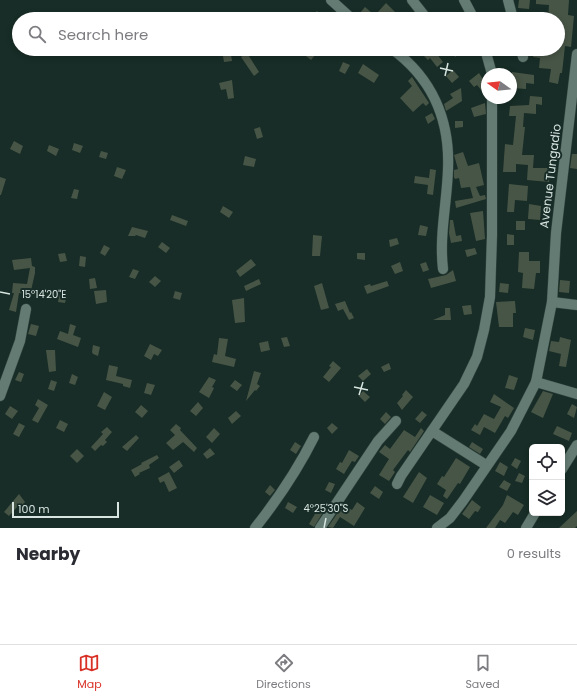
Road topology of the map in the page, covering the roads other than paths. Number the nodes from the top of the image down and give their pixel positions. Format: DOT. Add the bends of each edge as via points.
graph roads {
  1 [pos="331,0"];
  2 [pos="412,0"];
  3 [pos="464,0"];
  4 [pos="508,0"];
  5 [pos="344,12"];
  6 [pos="421,12"];
  7 [pos="470,12"];
  8 [pos="511,12"];
  9 [pos="577,54"];
  10 [pos="401,56"];
  11 [pos="487,56"];
  12 [pos="490,68"];
  13 [pos="492,104"];
  14 [pos="443,269"];
  15 [pos="552,302"];
  16 [pos="577,305"];
  17 [pos="26,309"];
  18 [pos="536,382"];
  19 [pos="577,394"];
  20 [pos="0,396"];
  21 [pos="396,421"];
  22 [pos="432,431"];
  23 [pos="314,437"];
  24 [pos="577,445"];
  25 [pos="565,464"];
  26 [pos="486,465"];
  27 [pos="397,484"];
  28 [pos="533,516"];
  29 [pos="255,528"];
  30 [pos="320,528"];
  31 [pos="437,528"];
  32 [pos="526,528"];
  1 -- 5 [label="street"];
  2 -- 6 [label="street"];
  3 -- 7 [label="street"];
  4 -- 8 [label="street"];
  9 -- 15 [label="street, Avenue Tungadio" via="556,233"];
  10 -- 14 [label="street" via="425,80 441,112 448,168 441,241"];
  11 -- 12 [label="street"];
  13 -- 22 [label="street" via="490,296 484,330 477,357 464,384"];
  15 -- 16 [label="street"];
  15 -- 18 [label="street, Avenue Tungadio"];
  17 -- 20 [label="street" via="20,341"];
  18 -- 19 [label="street"];
  18 -- 26 [label="street, Avenue Tungadio" via="511,431"];
  21 -- 30 [label="street" via="378,441"];
  22 -- 26 [label="street"];
  22 -- 27 [label="street"];
  23 -- 29 [label="street" via="302,461"];
  24 -- 25 [label="street"];
  26 -- 31 [label="street, Avenue Tungadio" via="450,518"];
  28 -- 32 [label="street"];
}
